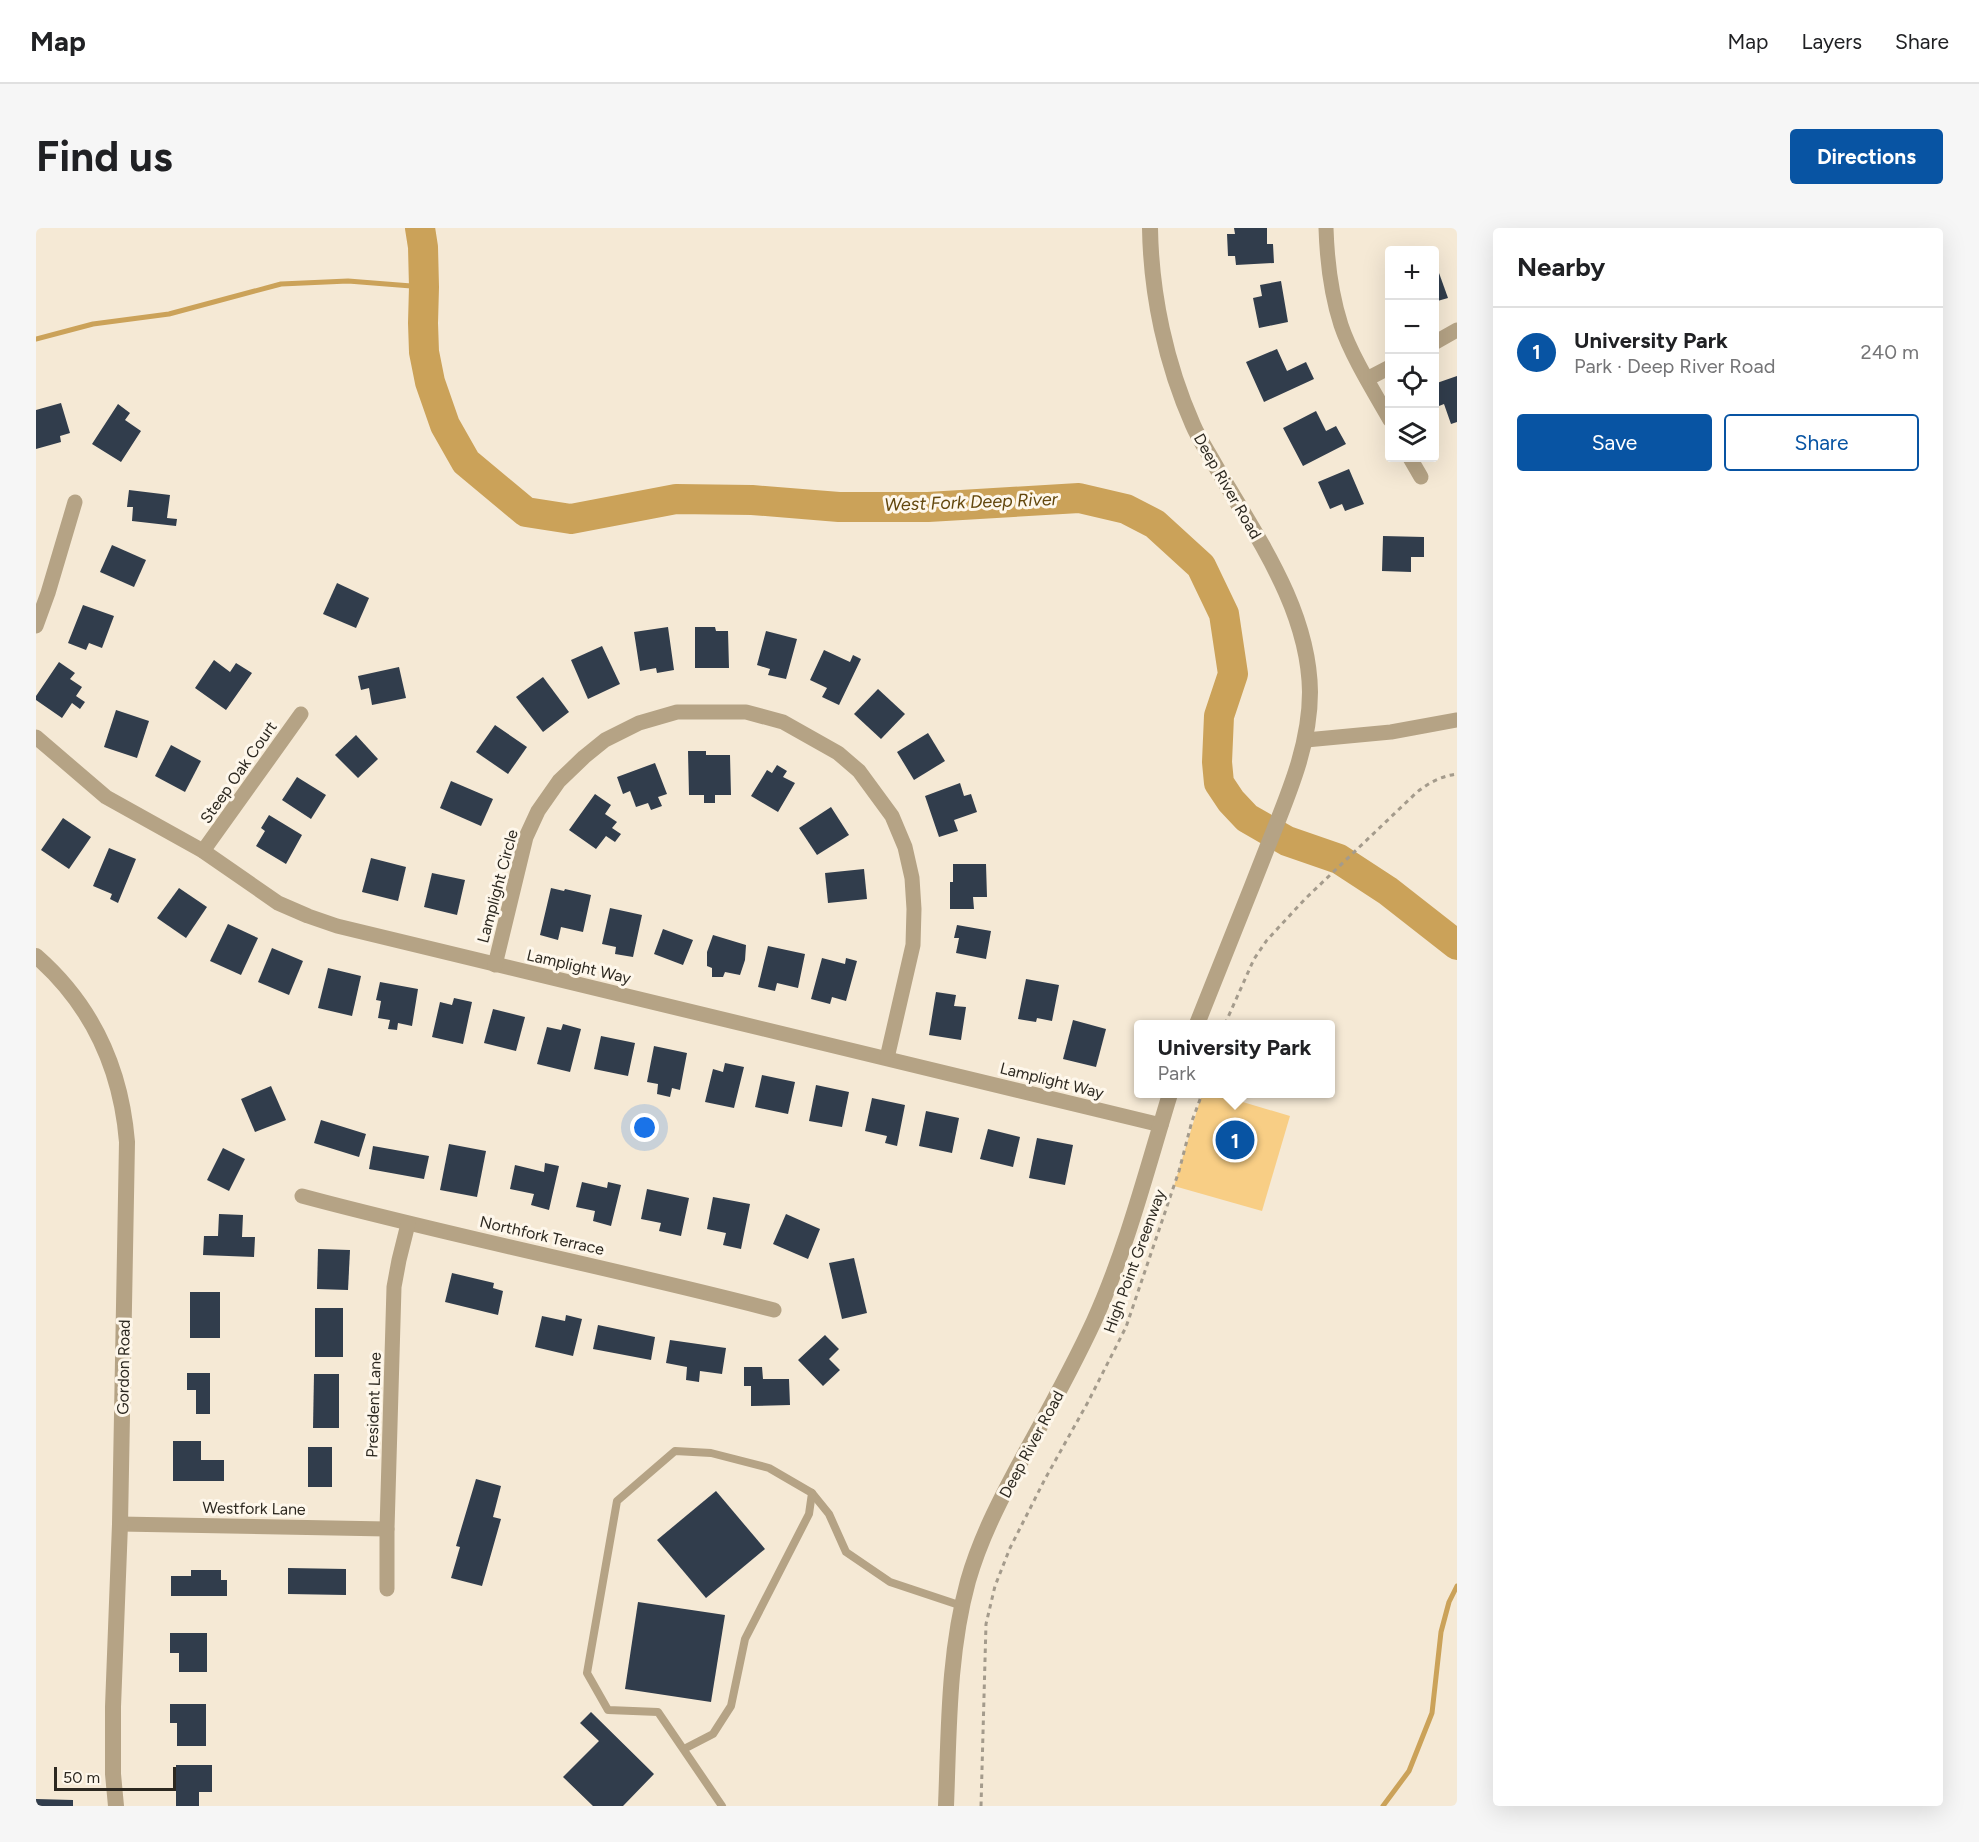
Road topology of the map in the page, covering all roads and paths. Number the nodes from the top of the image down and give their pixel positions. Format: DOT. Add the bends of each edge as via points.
graph roads {
  1 [pos="1150,228"];
  2 [pos="1326,228"];
  3 [pos="1457,330"];
  4 [pos="1439,340"];
  5 [pos="1385,369"];
  6 [pos="1367,379"];
  7 [pos="1385,413"];
  8 [pos="1412,462"];
  9 [pos="1421,477"];
  10 [pos="75,502"];
  11 [pos="36,626"];
  12 [pos="301,714"];
  13 [pos="1457,720"];
  14 [pos="36,737"];
  15 [pos="1306,740"];
  16 [pos="1457,774"];
  17 [pos="203,851"];
  18 [pos="36,956"];
  19 [pos="495,965"];
  20 [pos="1199,1020"];
  21 [pos="1227,1020"];
  22 [pos="887,1058"];
  23 [pos="1169,1098"];
  24 [pos="1201,1098"];
  25 [pos="1161,1125"];
  26 [pos="302,1196"];
  27 [pos="408,1224"];
  28 [pos="774,1310"];
  29 [pos="812,1493"];
  30 [pos="120,1524"];
  31 [pos="387,1529"];
  32 [pos="387,1589"];
  33 [pos="962,1606"];
  34 [pos="684,1749"];
  35 [pos="116,1806"];
  36 [pos="722,1806"];
  37 [pos="946,1806"];
  38 [pos="981,1806"];
  1 -- 15 [label="street, Deep River Road" via="1150,262 1167,355 1205,447 1269,557 1296,617 1309,672"];
  2 -- 6 [label="street" via="1331,281 1341,325"];
  3 -- 4 [label="street"];
  5 -- 6 [label="street"];
  6 -- 7 [label="street"];
  8 -- 9 [label="street"];
  10 -- 11 [label="street"];
  12 -- 17 [label="street, Steep Oak Court"];
  13 -- 15 [label="street" via="1398,731"];
  14 -- 17 [label="street, Lamplight Way" via="106,798"];
  15 -- 20 [label="street, Deep River Road"];
  16 -- 21 [label="path" via="1429,783 1305,899 1254,959"];
  17 -- 19 [label="street, Lamplight Way" via="278,903 308,916"];
  18 -- 30 [label="street, Gordon Road" via="69,989 92,1022 114,1072 125,1117"];
  19 -- 22 [label="street, Lamplight Way"];
  19 -- 22 [label="street, Lamplight Circle" via="526,837 559,781 605,740 639,723 677,712 746,712 783,722 838,753 859,771 892,816 905,847 912,878 913,945"];
  22 -- 25 [label="street, Lamplight Way"];
  23 -- 25 [label="street, Deep River Road"];
  24 -- 38 [label="path, High Point Greenway" via="1126,1327 1010,1548 995,1586 986,1624"];
  25 -- 33 [label="street, Deep River Road" via="1095,1319 989,1525"];
  26 -- 27 [label="street, Northfork Terrace"];
  27 -- 28 [label="street, Northfork Terrace"];
  27 -- 31 [label="street, President Lane" via="394,1287"];
  29 -- 33 [label="lane" via="829,1514 846,1552 890,1582"];
  29 -- 34 [label="lane" via="808,1514 745,1639 731,1706 713,1734"];
  29 -- 34 [label="lane" via="769,1468 711,1453 675,1451 617,1501 587,1673 608,1710 658,1712"];
  30 -- 31 [label="street, Westfork Lane"];
  30 -- 35 [label="street, Gordon Road" via="112,1748"];
  31 -- 32 [label="street, President Lane"];
  33 -- 37 [label="street, Deep River Road" via="952,1682"];
  34 -- 36 [label="lane"];
}
